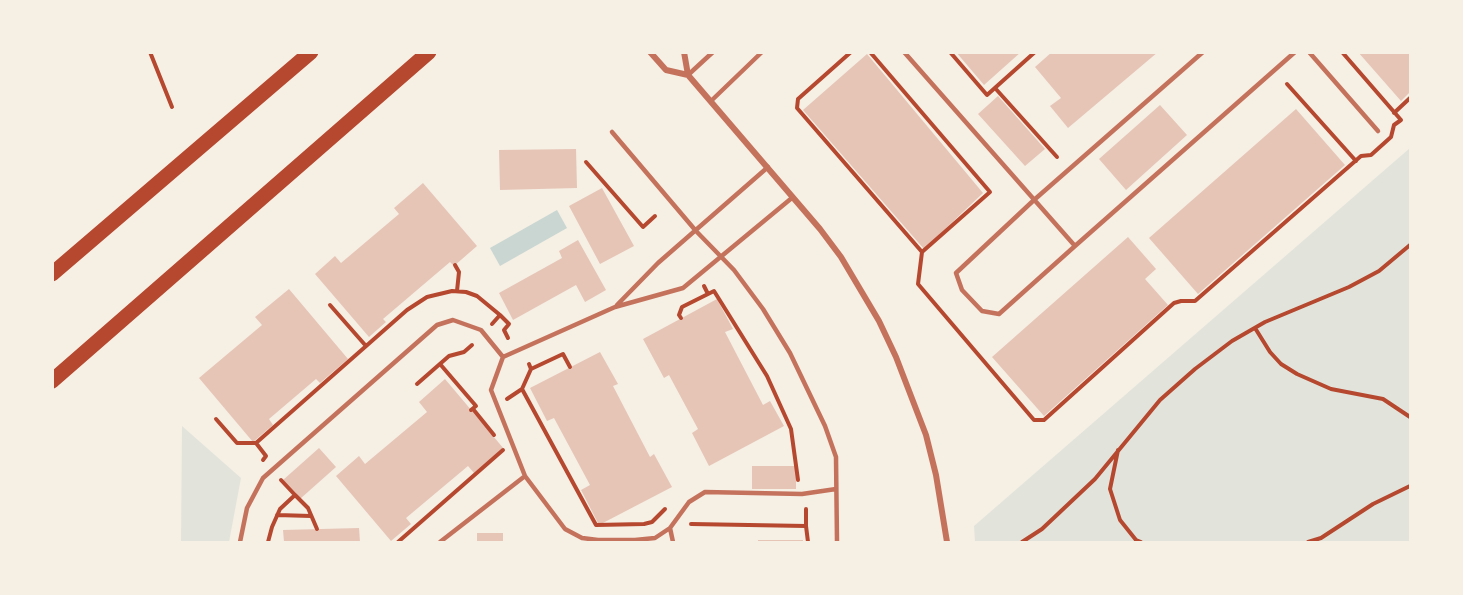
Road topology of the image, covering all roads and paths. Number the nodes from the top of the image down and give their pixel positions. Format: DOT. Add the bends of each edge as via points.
graph roads {
  1 [pos="150,52"];
  2 [pos="311,52"];
  3 [pos="429,52"];
  4 [pos="650,52"];
  5 [pos="684,52"];
  6 [pos="713,52"];
  7 [pos="762,52"];
  8 [pos="851,52"];
  9 [pos="870,52"];
  10 [pos="904,52"];
  11 [pos="950,52"];
  12 [pos="1035,52"];
  13 [pos="1203,52"];
  14 [pos="1295,52"];
  15 [pos="1309,52"];
  16 [pos="1342,52"];
  17 [pos="688,75"];
  18 [pos="1287,84"];
  19 [pos="995,88"];
  20 [pos="1410,98"];
  21 [pos="711,101"];
  22 [pos="172,106"];
  23 [pos="1394,113"];
  24 [pos="1378,131"];
  25 [pos="612,132"];
  26 [pos="1057,157"];
  27 [pos="1356,161"];
  28 [pos="586,162"];
  29 [pos="768,167"];
  30 [pos="793,196"];
  31 [pos="1034,200"];
  32 [pos="655,216"];
  33 [pos="696,231"];
  34 [pos="1410,245"];
  35 [pos="1075,246"];
  36 [pos="922,252"];
  37 [pos="721,256"];
  38 [pos="455,265"];
  39 [pos="52,274"];
  40 [pos="703,283"];
  41 [pos="458,291"];
  42 [pos="708,294"];
  43 [pos="330,305"];
  44 [pos="615,307"];
  45 [pos="501,315"];
  46 [pos="681,318"];
  47 [pos="491,325"];
  48 [pos="1255,328"];
  49 [pos="508,338"];
  50 [pos="472,345"];
  51 [pos="366,346"];
  52 [pos="503,357"];
  53 [pos="440,364"];
  54 [pos="570,367"];
  55 [pos="52,381"];
  56 [pos="417,384"];
  57 [pos="522,389"];
  58 [pos="507,399"];
  59 [pos="1410,417"];
  60 [pos="216,419"];
  61 [pos="256,443"];
  62 [pos="1118,450"];
  63 [pos="256,465"];
  64 [pos="525,476"];
  65 [pos="281,480"];
  66 [pos="798,480"];
  67 [pos="1410,486"];
  68 [pos="836,489"];
  69 [pos="295,495"];
  70 [pos="665,509"];
  71 [pos="806,509"];
  72 [pos="277,515"];
  73 [pos="311,516"];
  74 [pos="691,524"];
  75 [pos="806,526"];
  76 [pos="670,528"];
  77 [pos="317,530"];
  78 [pos="446,538"];
  79 [pos="240,543"];
  80 [pos="268,543"];
  81 [pos="398,543"];
  82 [pos="440,543"];
  83 [pos="451,543"];
  84 [pos="673,543"];
  85 [pos="808,543"];
  86 [pos="837,543"];
  87 [pos="947,543"];
  88 [pos="1022,543"];
  89 [pos="1141,543"];
  90 [pos="1308,543"];
  1 -- 22 [label="path"];
  2 -- 39 [label="main road"];
  3 -- 55 [label="main road"];
  4 -- 17 [label="street" via="666,70"];
  5 -- 17 [label="street"];
  6 -- 17 [label="lane"];
  7 -- 21 [label="lane"];
  8 -- 36 [label="path" via="798,99 797,108"];
  9 -- 36 [label="path" via="990,192"];
  10 -- 31 [label="lane"];
  11 -- 19 [label="path" via="987,95"];
  12 -- 19 [label="path"];
  13 -- 31 [label="lane"];
  14 -- 35 [label="lane"];
  15 -- 24 [label="lane"];
  16 -- 23 [label="path"];
  17 -- 21 [label="street"];
  18 -- 27 [label="path"];
  19 -- 26 [label="path"];
  20 -- 23 [label="path"];
  21 -- 29 [label="street"];
  23 -- 27 [label="path" via="1401,120 1394,125 1391,137 1371,155"];
  25 -- 33 [label="lane"];
  27 -- 36 [label="path" via="1196,301 1174,303 1044,420 1034,420 918,284"];
  28 -- 32 [label="path" via="643,227"];
  29 -- 30 [label="street"];
  29 -- 33 [label="lane"];
  30 -- 37 [label="lane"];
  30 -- 87 [label="street" via="841,257 896,357 926,435"];
  31 -- 35 [label="lane"];
  31 -- 35 [label="lane" via="956,273 962,290 982,311 999,314"];
  33 -- 37 [label="lane"];
  33 -- 44 [label="lane"];
  34 -- 48 [label="path" via="1379,271 1349,288"];
  37 -- 44 [label="lane" via="683,288"];
  37 -- 68 [label="lane" via="762,309 804,380 836,458"];
  38 -- 41 [label="path" via="459,272"];
  40 -- 42 [label="path"];
  41 -- 45 [label="path" via="477,296"];
  41 -- 51 [label="path" via="427,297"];
  42 -- 46 [label="path" via="682,307"];
  42 -- 66 [label="path" via="714,291 766,376 791,429"];
  43 -- 51 [label="path"];
  44 -- 52 [label="lane"];
  45 -- 47 [label="path"];
  45 -- 49 [label="path" via="509,324 504,330"];
  48 -- 59 [label="path" via="1281,364 1297,374 1331,389 1383,399"];
  48 -- 62 [label="path" via="1195,369 1160,400"];
  50 -- 53 [label="path"];
  51 -- 61 [label="path"];
  52 -- 64 [label="lane" via="491,390"];
  52 -- 79 [label="lane" via="481,330 453,320 436,325 263,478 247,508"];
  53 -- 56 [label="path"];
  53 -- 81 [label="path" via="505,448"];
  54 -- 57 [label="path" via="563,354 530,366"];
  57 -- 58 [label="path"];
  57 -- 70 [label="path" via="596,525 644,525"];
  60 -- 61 [label="path" via="237,443"];
  61 -- 63 [label="path" via="266,456"];
  62 -- 88 [label="path" via="1095,479"];
  62 -- 89 [label="path" via="1110,489 1120,520"];
  64 -- 76 [label="lane" via="565,529 582,538 635,540 655,537"];
  64 -- 78 [label="lane"];
  65 -- 69 [label="path"];
  67 -- 90 [label="path"];
  68 -- 76 [label="lane" via="802,494 705,492 689,502"];
  68 -- 86 [label="lane"];
  69 -- 72 [label="path"];
  69 -- 73 [label="path"];
  71 -- 75 [label="path"];
  72 -- 73 [label="path"];
  72 -- 80 [label="path"];
  73 -- 77 [label="path"];
  74 -- 75 [label="path"];
  75 -- 85 [label="path"];
  76 -- 84 [label="lane"];
  78 -- 82 [label="lane"];
  78 -- 83 [label="lane"];
}
